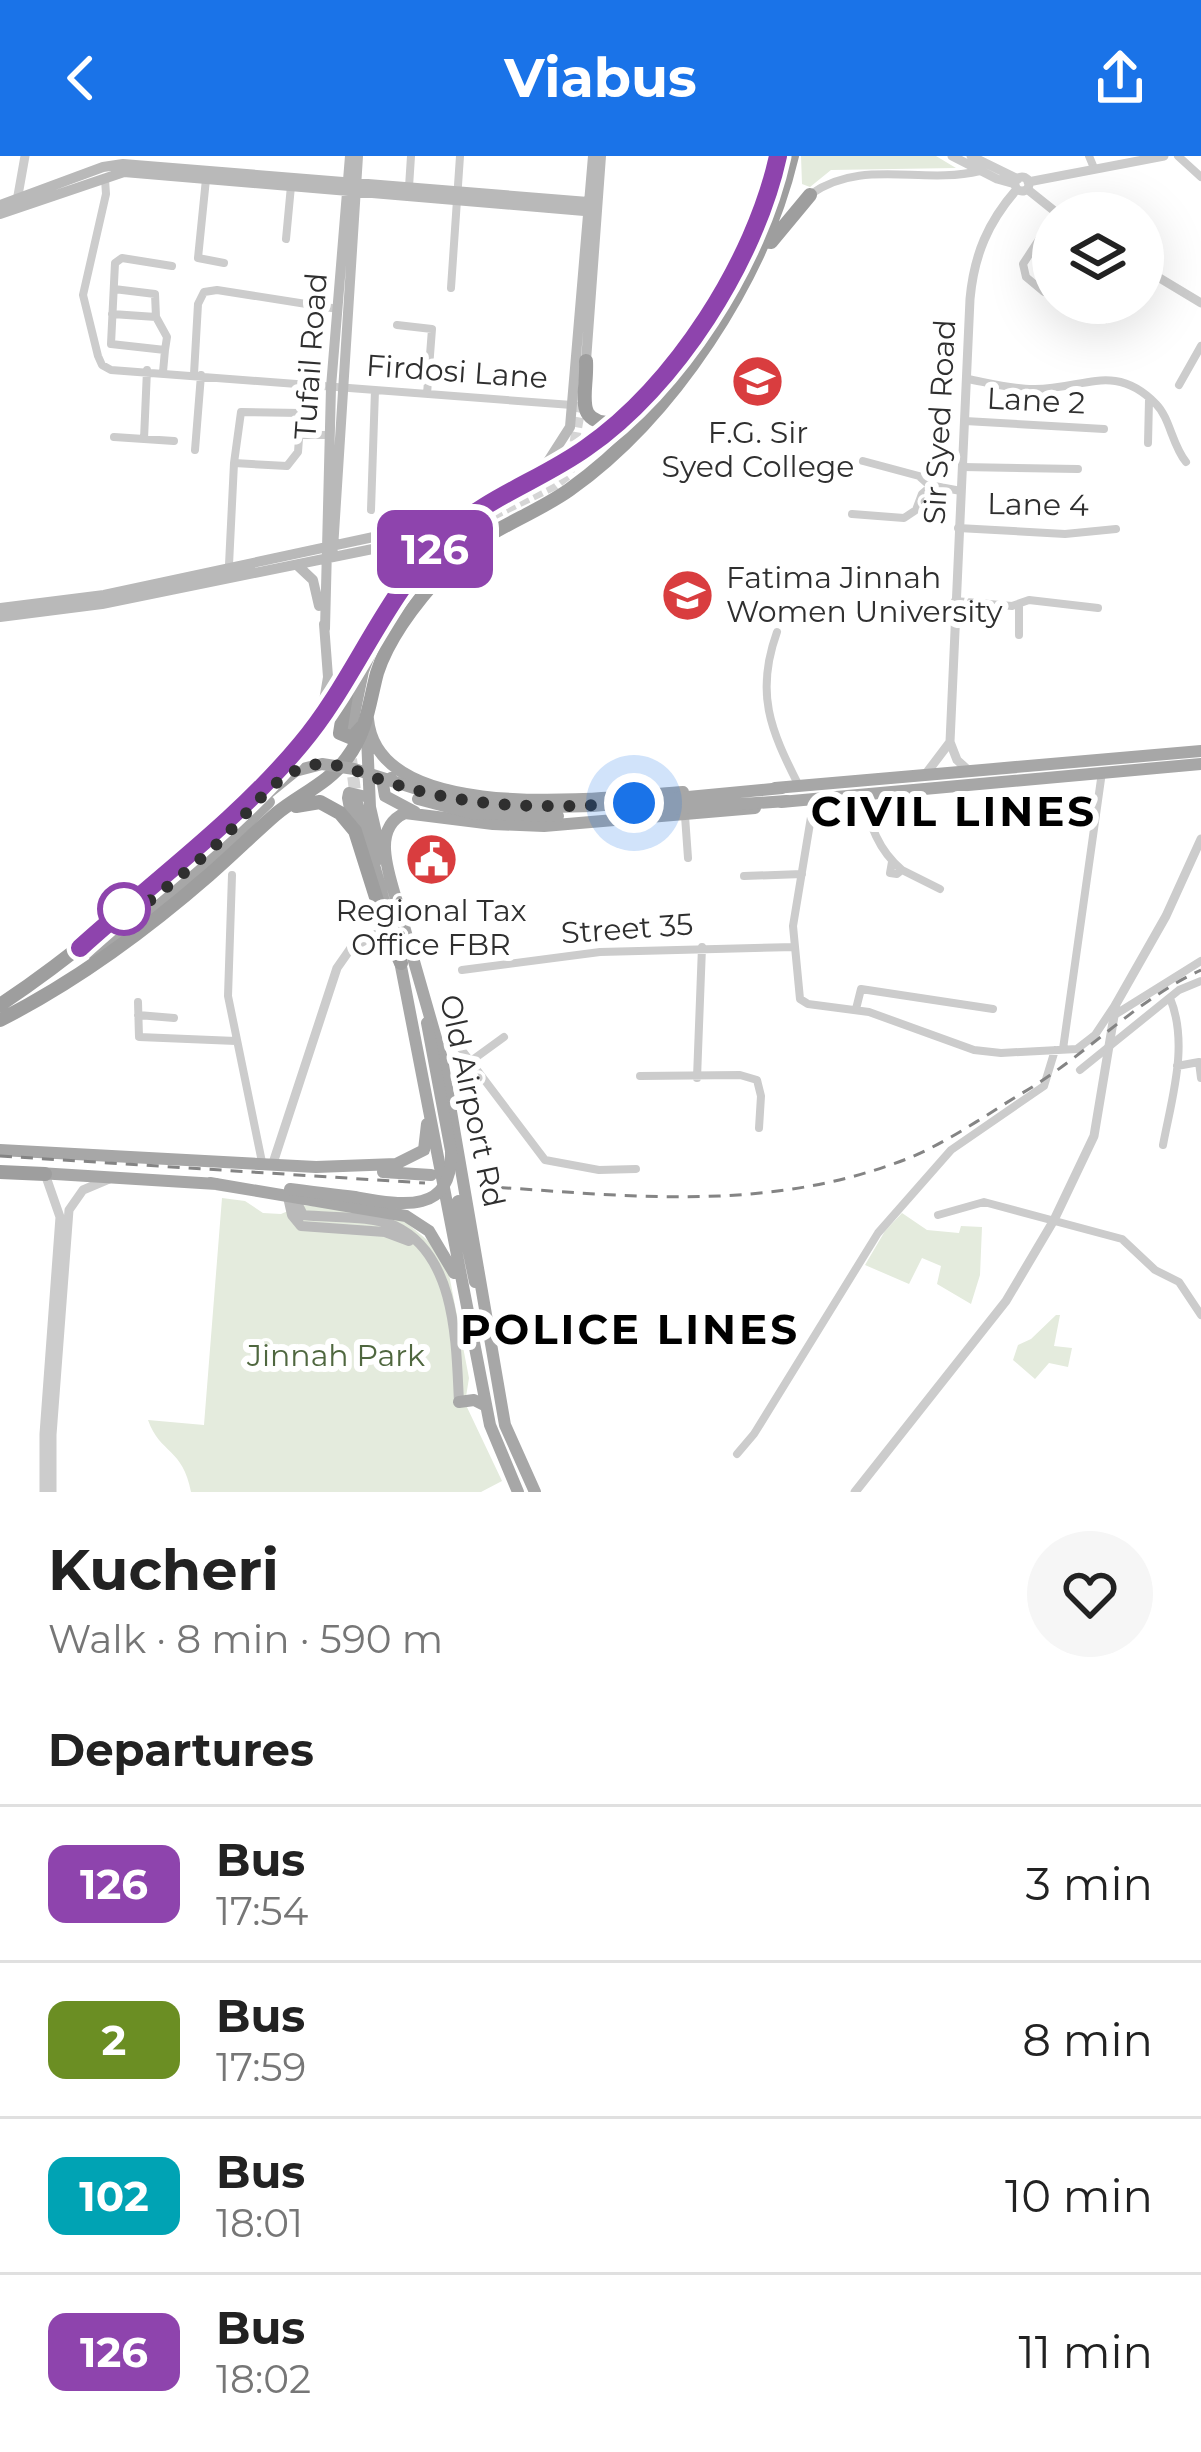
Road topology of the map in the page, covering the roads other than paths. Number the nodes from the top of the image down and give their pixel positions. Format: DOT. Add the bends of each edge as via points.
graph roads {
  1 [pos="25,156"];
  2 [pos="354,156"];
  3 [pos="411,156"];
  4 [pos="460,156"];
  5 [pos="597,156"];
  6 [pos="778,156"];
  7 [pos="792,156"];
  8 [pos="952,156"];
  9 [pos="971,156"];
  10 [pos="1089,156"];
  11 [pos="1163,156"];
  12 [pos="1178,156"];
  13 [pos="141,161"];
  14 [pos="1094,168"];
  15 [pos="980,171"];
  16 [pos="1201,176"];
  17 [pos="105,177"];
  18 [pos="206,179"];
  19 [pos="1021,185"];
  20 [pos="291,186"];
  21 [pos="352,187"];
  22 [pos="409,187"];
  23 [pos="459,195"];
  24 [pos="810,195"];
  25 [pos="1032,195"];
  26 [pos="8,203"];
  27 [pos="590,208"];
  28 [pos="286,238"];
  29 [pos="1032,250"];
  30 [pos="224,263"];
  31 [pos="172,266"];
  32 [pos="754,266"];
  33 [pos="1164,281"];
  34 [pos="1032,282"];
  35 [pos="451,288"];
  36 [pos="114,289"];
  37 [pos="1201,303"];
  38 [pos="338,308"];
  39 [pos="718,311"];
  40 [pos="112,314"];
  41 [pos="156,317"];
  42 [pos="397,325"];
  43 [pos="1201,346"];
  44 [pos="165,350"];
  45 [pos="586,361"];
  46 [pos="681,366"];
  47 [pos="147,370"];
  48 [pos="164,372"];
  49 [pos="198,375"];
  50 [pos="968,379"];
  51 [pos="303,385"];
  52 [pos="1179,385"];
  53 [pos="336,388"];
  54 [pos="375,390"];
  55 [pos="427,394"];
  56 [pos="1149,399"];
  57 [pos="572,405"];
  58 [pos="301,413"];
  59 [pos="965,421"];
  60 [pos="617,423"];
  61 [pos="1104,429"];
  62 [pos="299,435"];
  63 [pos="328,435"];
  64 [pos="115,437"];
  65 [pos="144,439"];
  66 [pos="174,441"];
  67 [pos="1148,443"];
  68 [pos="195,450"];
  69 [pos="863,461"];
  70 [pos="1186,462"];
  71 [pos="234,463"];
  72 [pos="962,467"];
  73 [pos="1078,469"];
  74 [pos="521,486"];
  75 [pos="932,486"];
  76 [pos="961,490"];
  77 [pos="370,510"];
  78 [pos="852,514"];
  79 [pos="468,518"];
  80 [pos="958,528"];
  81 [pos="1116,529"];
  82 [pos="456,542"];
  83 [pos="329,552"];
  84 [pos="429,556"];
  85 [pos="297,565"];
  86 [pos="229,566"];
  87 [pos="955,602"];
  88 [pos="392,604"];
  89 [pos="1019,604"];
  90 [pos="1098,608"];
  91 [pos="0,613"];
  92 [pos="325,629"];
  93 [pos="398,631"];
  94 [pos="777,632"];
  95 [pos="1019,635"];
  96 [pos="350,673"];
  97 [pos="368,718"];
  98 [pos="318,722"];
  99 [pos="350,734"];
  100 [pos="950,742"];
  101 [pos="1201,751"];
  102 [pos="1201,765"];
  103 [pos="972,772"];
  104 [pos="1102,772"];
  105 [pos="925,776"];
  106 [pos="421,782"];
  107 [pos="799,787"];
  108 [pos="863,794"];
  109 [pos="784,795"];
  110 [pos="356,799"];
  111 [pos="814,799"];
  112 [pos="271,803"];
  113 [pos="370,807"];
  114 [pos="416,812"];
  115 [pos="685,816"];
  116 [pos="355,831"];
  117 [pos="1201,839"];
  118 [pos="688,858"];
  119 [pos="802,874"];
  120 [pos="232,875"];
  121 [pos="744,876"];
  122 [pos="940,889"];
  123 [pos="397,899"];
  124 [pos="386,929"];
  125 [pos="702,947"];
  126 [pos="796,947"];
  127 [pos="80,948"];
  128 [pos="1201,961"];
  129 [pos="401,962"];
  130 [pos="463,970"];
  131 [pos="420,972"];
  132 [pos="1201,981"];
  133 [pos="1170,998"];
  134 [pos="138,1002"];
  135 [pos="1116,1004"];
  136 [pos="0,1005"];
  137 [pos="993,1009"];
  138 [pos="856,1010"];
  139 [pos="138,1016"];
  140 [pos="1113,1016"];
  141 [pos="174,1018"];
  142 [pos="0,1021"];
  143 [pos="504,1037"];
  144 [pos="455,1041"];
  145 [pos="236,1042"];
  146 [pos="1059,1050"];
  147 [pos="1107,1051"];
  148 [pos="471,1061"];
  149 [pos="1177,1066"];
  150 [pos="1080,1070"];
  151 [pos="423,1072"];
  152 [pos="640,1076"];
  153 [pos="697,1078"];
  154 [pos="1201,1078"];
  155 [pos="759,1128"];
  156 [pos="458,1140"];
  157 [pos="1163,1144"];
  158 [pos="438,1148"];
  159 [pos="0,1150"];
  160 [pos="267,1162"];
  161 [pos="316,1167"];
  162 [pos="0,1169"];
  163 [pos="636,1169"];
  164 [pos="45,1174"];
  165 [pos="430,1175"];
  166 [pos="110,1180"];
  167 [pos="293,1195"];
  168 [pos="458,1201"];
  169 [pos="938,1215"];
  170 [pos="1054,1220"];
  171 [pos="1201,1315"];
  172 [pos="476,1355"];
  173 [pos="459,1402"];
  174 [pos="493,1405"];
  175 [pos="736,1454"];
  176 [pos="48,1492"];
  177 [pos="518,1492"];
  178 [pos="535,1492"];
  179 [pos="855,1492"];
  1 -- 26 [label="street"];
  2 -- 21 [label="main road, Tufail Road"];
  3 -- 22 [label="street"];
  4 -- 23 [label="street"];
  5 -- 27 [label="main road"];
  6 -- 39 [label="highway"];
  7 -- 32 [label="highway"];
  8 -- 15 [label="street"];
  9 -- 19 [label="street"];
  10 -- 14 [label="street"];
  11 -- 14 [label="street"];
  12 -- 16 [label="street"];
  13 -- 21 [label="main road"];
  13 -- 26 [label="main road"];
  14 -- 19 [label="street"];
  15 -- 19 [label="street"];
  15 -- 24 [label="street" via="848,175"];
  17 -- 18 [label="main road"];
  17 -- 26 [label="main road"];
  17 -- 47 [label="street, Firdosi Lane" via="83,296 102,365"];
  18 -- 20 [label="main road"];
  18 -- 30 [label="street" via="198,258"];
  19 -- 25 [label="street"];
  19 -- 50 [label="street, Sir Syed Road" via="983,237 972,276"];
  20 -- 21 [label="main road"];
  20 -- 28 [label="street"];
  21 -- 22 [label="main road"];
  21 -- 23 [label="main road"];
  21 -- 38 [label="main road, Tufail Road"];
  21 -- 53 [label="main road, Tufail Road"];
  22 -- 23 [label="main road"];
  23 -- 27 [label="main road"];
  23 -- 35 [label="street"];
  24 -- 32 [label="highway"];
  27 -- 45 [label="main road"];
  27 -- 57 [label="main road"];
  29 -- 34 [label="street" via="1023,264"];
  31 -- 36 [label="street" via="122,258"];
  32 -- 39 [label="highway"];
  33 -- 37 [label="street"];
  36 -- 40 [label="street"];
  36 -- 41 [label="street" via="155,294"];
  38 -- 49 [label="street" via="204,292"];
  38 -- 53 [label="main road, Tufail Road"];
  39 -- 46 [label="highway"];
  40 -- 41 [label="street"];
  40 -- 44 [label="street" via="111,344"];
  41 -- 44 [label="street"];
  42 -- 55 [label="street" via="432,329"];
  43 -- 52 [label="street"];
  44 -- 48 [label="street"];
  45 -- 60 [label="highway" via="585,410 597,424"];
  46 -- 60 [label="highway"];
  46 -- 93 [label="highway" via="627,441 563,494 459,555"];
  47 -- 48 [label="street, Firdosi Lane"];
  47 -- 65 [label="street"];
  48 -- 49 [label="street, Firdosi Lane"];
  49 -- 51 [label="street, Firdosi Lane"];
  49 -- 68 [label="street"];
  50 -- 56 [label="street" via="1033,389 1123,380"];
  50 -- 59 [label="street, Sir Syed Road"];
  51 -- 53 [label="street, Firdosi Lane"];
  51 -- 58 [label="street"];
  53 -- 54 [label="street, Firdosi Lane"];
  53 -- 63 [label="main road, Tufail Road"];
  53 -- 83 [label="main road, Tufail Road"];
  54 -- 55 [label="street, Firdosi Lane"];
  54 -- 77 [label="street"];
  55 -- 57 [label="street, Firdosi Lane"];
  56 -- 67 [label="street"];
  56 -- 70 [label="street"];
  57 -- 74 [label="main road" via="571,427"];
  58 -- 62 [label="street"];
  58 -- 71 [label="street" via="241,412"];
  59 -- 61 [label="street, Lane 2"];
  59 -- 72 [label="street, Sir Syed Road"];
  60 -- 74 [label="highway"];
  62 -- 63 [label="street"];
  62 -- 71 [label="street" via="287,466"];
  63 -- 83 [label="main road, Tufail Road"];
  64 -- 65 [label="street"];
  65 -- 66 [label="street"];
  69 -- 75 [label="street"];
  71 -- 86 [label="street"];
  72 -- 73 [label="street"];
  72 -- 76 [label="street, Sir Syed Road"];
  74 -- 79 [label="highway"];
  75 -- 76 [label="street"];
  75 -- 78 [label="street" via="911,515"];
  76 -- 80 [label="street, Sir Syed Road"];
  79 -- 83 [label="main road"];
  79 -- 84 [label="highway"];
  80 -- 81 [label="street, Lane 4"];
  80 -- 87 [label="street, Sir Syed Road"];
  82 -- 93 [label="main road"];
  83 -- 84 [label="main road" via="422,539"];
  83 -- 85 [label="main road"];
  83 -- 86 [label="main road"];
  83 -- 92 [label="main road"];
  84 -- 88 [label="highway"];
  85 -- 91 [label="main road" via="102,604"];
  85 -- 92 [label="main road" via="313,580"];
  86 -- 91 [label="main road"];
  87 -- 89 [label="street"];
  87 -- 100 [label="street, Sir Syed Road"];
  88 -- 96 [label="highway"];
  88 -- 99 [label="main road" via="363,671"];
  89 -- 90 [label="street"];
  89 -- 95 [label="street"];
  92 -- 98 [label="main road" via="328,677"];
  93 -- 97 [label="highway" via="377,673"];
  94 -- 107 [label="street" via="767,659 767,710"];
  96 -- 97 [label="highway" via="340,733 355,737"];
  96 -- 98 [label="highway"];
  97 -- 106 [label="main road" via="379,754"];
  97 -- 112 [label="highway" via="340,767"];
  97 -- 113 [label="main road, Old Airport Rd"];
  98 -- 127 [label="highway" via="235,811"];
  100 -- 103 [label="street"];
  100 -- 105 [label="street"];
  101 -- 103 [label="main road"];
  102 -- 104 [label="main road"];
  103 -- 105 [label="main road"];
  104 -- 108 [label="main road"];
  104 -- 146 [label="street"];
  105 -- 107 [label="main road"];
  106 -- 109 [label="main road" via="504,798"];
  106 -- 114 [label="main road" via="383,784 385,796"];
  107 -- 109 [label="main road"];
  108 -- 111 [label="main road"];
  108 -- 122 [label="street" via="889,870"];
  109 -- 111 [label="main road"];
  109 -- 112 [label="main road, bridge" via="513,816 451,808 330,772 293,781"];
  109 -- 115 [label="main road"];
  110 -- 129 [label="main road, Old Airport Rd"];
  111 -- 119 [label="street"];
  112 -- 116 [label="highway" via="320,802"];
  112 -- 127 [label="main road"];
  112 -- 142 [label="highway" via="153,921"];
  113 -- 116 [label="main road" via="361,794 349,794"];
  113 -- 123 [label="main road, Old Airport Rd"];
  114 -- 115 [label="main road" via="515,826"];
  114 -- 123 [label="main road" via="395,817 387,833"];
  115 -- 118 [label="street"];
  116 -- 124 [label="highway"];
  117 -- 135 [label="street"];
  119 -- 121 [label="street"];
  119 -- 126 [label="street"];
  120 -- 145 [label="street" via="227,977"];
  123 -- 131 [label="main road, Old Airport Rd"];
  124 -- 129 [label="highway"];
  124 -- 160 [label="street" via="348,944"];
  125 -- 126 [label="street, Street 35"];
  125 -- 130 [label="street, Street 35"];
  125 -- 153 [label="street"];
  126 -- 138 [label="street" via="800,999"];
  127 -- 136 [label="highway"];
  128 -- 140 [label="street"];
  129 -- 151 [label="main road, Old Airport Rd"];
  131 -- 156 [label="main road, Old Airport Rd"];
  131 -- 167 [label="main road, bridge" via="451,1151 442,1189 404,1205"];
  132 -- 133 [label="street"];
  133 -- 147 [label="street"];
  133 -- 149 [label="street"];
  134 -- 139 [label="street"];
  135 -- 140 [label="street"];
  135 -- 146 [label="street" via="1095,1035"];
  137 -- 138 [label="street" via="861,989"];
  138 -- 146 [label="street" via="974,1049"];
  139 -- 141 [label="street"];
  139 -- 145 [label="street" via="144,1038"];
  140 -- 147 [label="street"];
  143 -- 148 [label="street"];
  144 -- 148 [label="street"];
  145 -- 160 [label="street"];
  146 -- 175 [label="street" via="1044,1086 951,1150 878,1233"];
  147 -- 150 [label="street"];
  147 -- 170 [label="street" via="1094,1136"];
  148 -- 163 [label="street" via="545,1160"];
  149 -- 154 [label="street" via="1199,1062"];
  149 -- 157 [label="street"];
  151 -- 158 [label="main road, Old Airport Rd"];
  151 -- 161 [label="main road" via="424,1150 396,1164"];
  152 -- 153 [label="street"];
  153 -- 155 [label="street" via="758,1080"];
  156 -- 158 [label="main road" via="451,1175"];
  156 -- 174 [label="main road, Old Airport Rd"];
  158 -- 172 [label="main road, Old Airport Rd"];
  159 -- 160 [label="main road"];
  160 -- 161 [label="main road"];
  161 -- 165 [label="main road"];
  162 -- 164 [label="highway"];
  164 -- 166 [label="main road"];
  164 -- 176 [label="street" via="60,1217 44,1434"];
  166 -- 167 [label="main road"];
  166 -- 176 [label="street" via="83,1190 69,1210"];
  167 -- 172 [label="main road" via="391,1211 429,1231 452,1264"];
  167 -- 173 [label="main road" via="303,1215 399,1228 434,1263 458,1357"];
  168 -- 174 [label="main road"];
  169 -- 170 [label="street" via="984,1202"];
  170 -- 171 [label="street" via="1129,1243 1179,1282"];
  170 -- 179 [label="street" via="1006,1301"];
  172 -- 174 [label="main road, Old Airport Rd"];
  173 -- 174 [label="main road"];
  174 -- 177 [label="main road, Old Airport Rd" via="495,1443"];
  174 -- 178 [label="main road, Old Airport Rd"];
}
